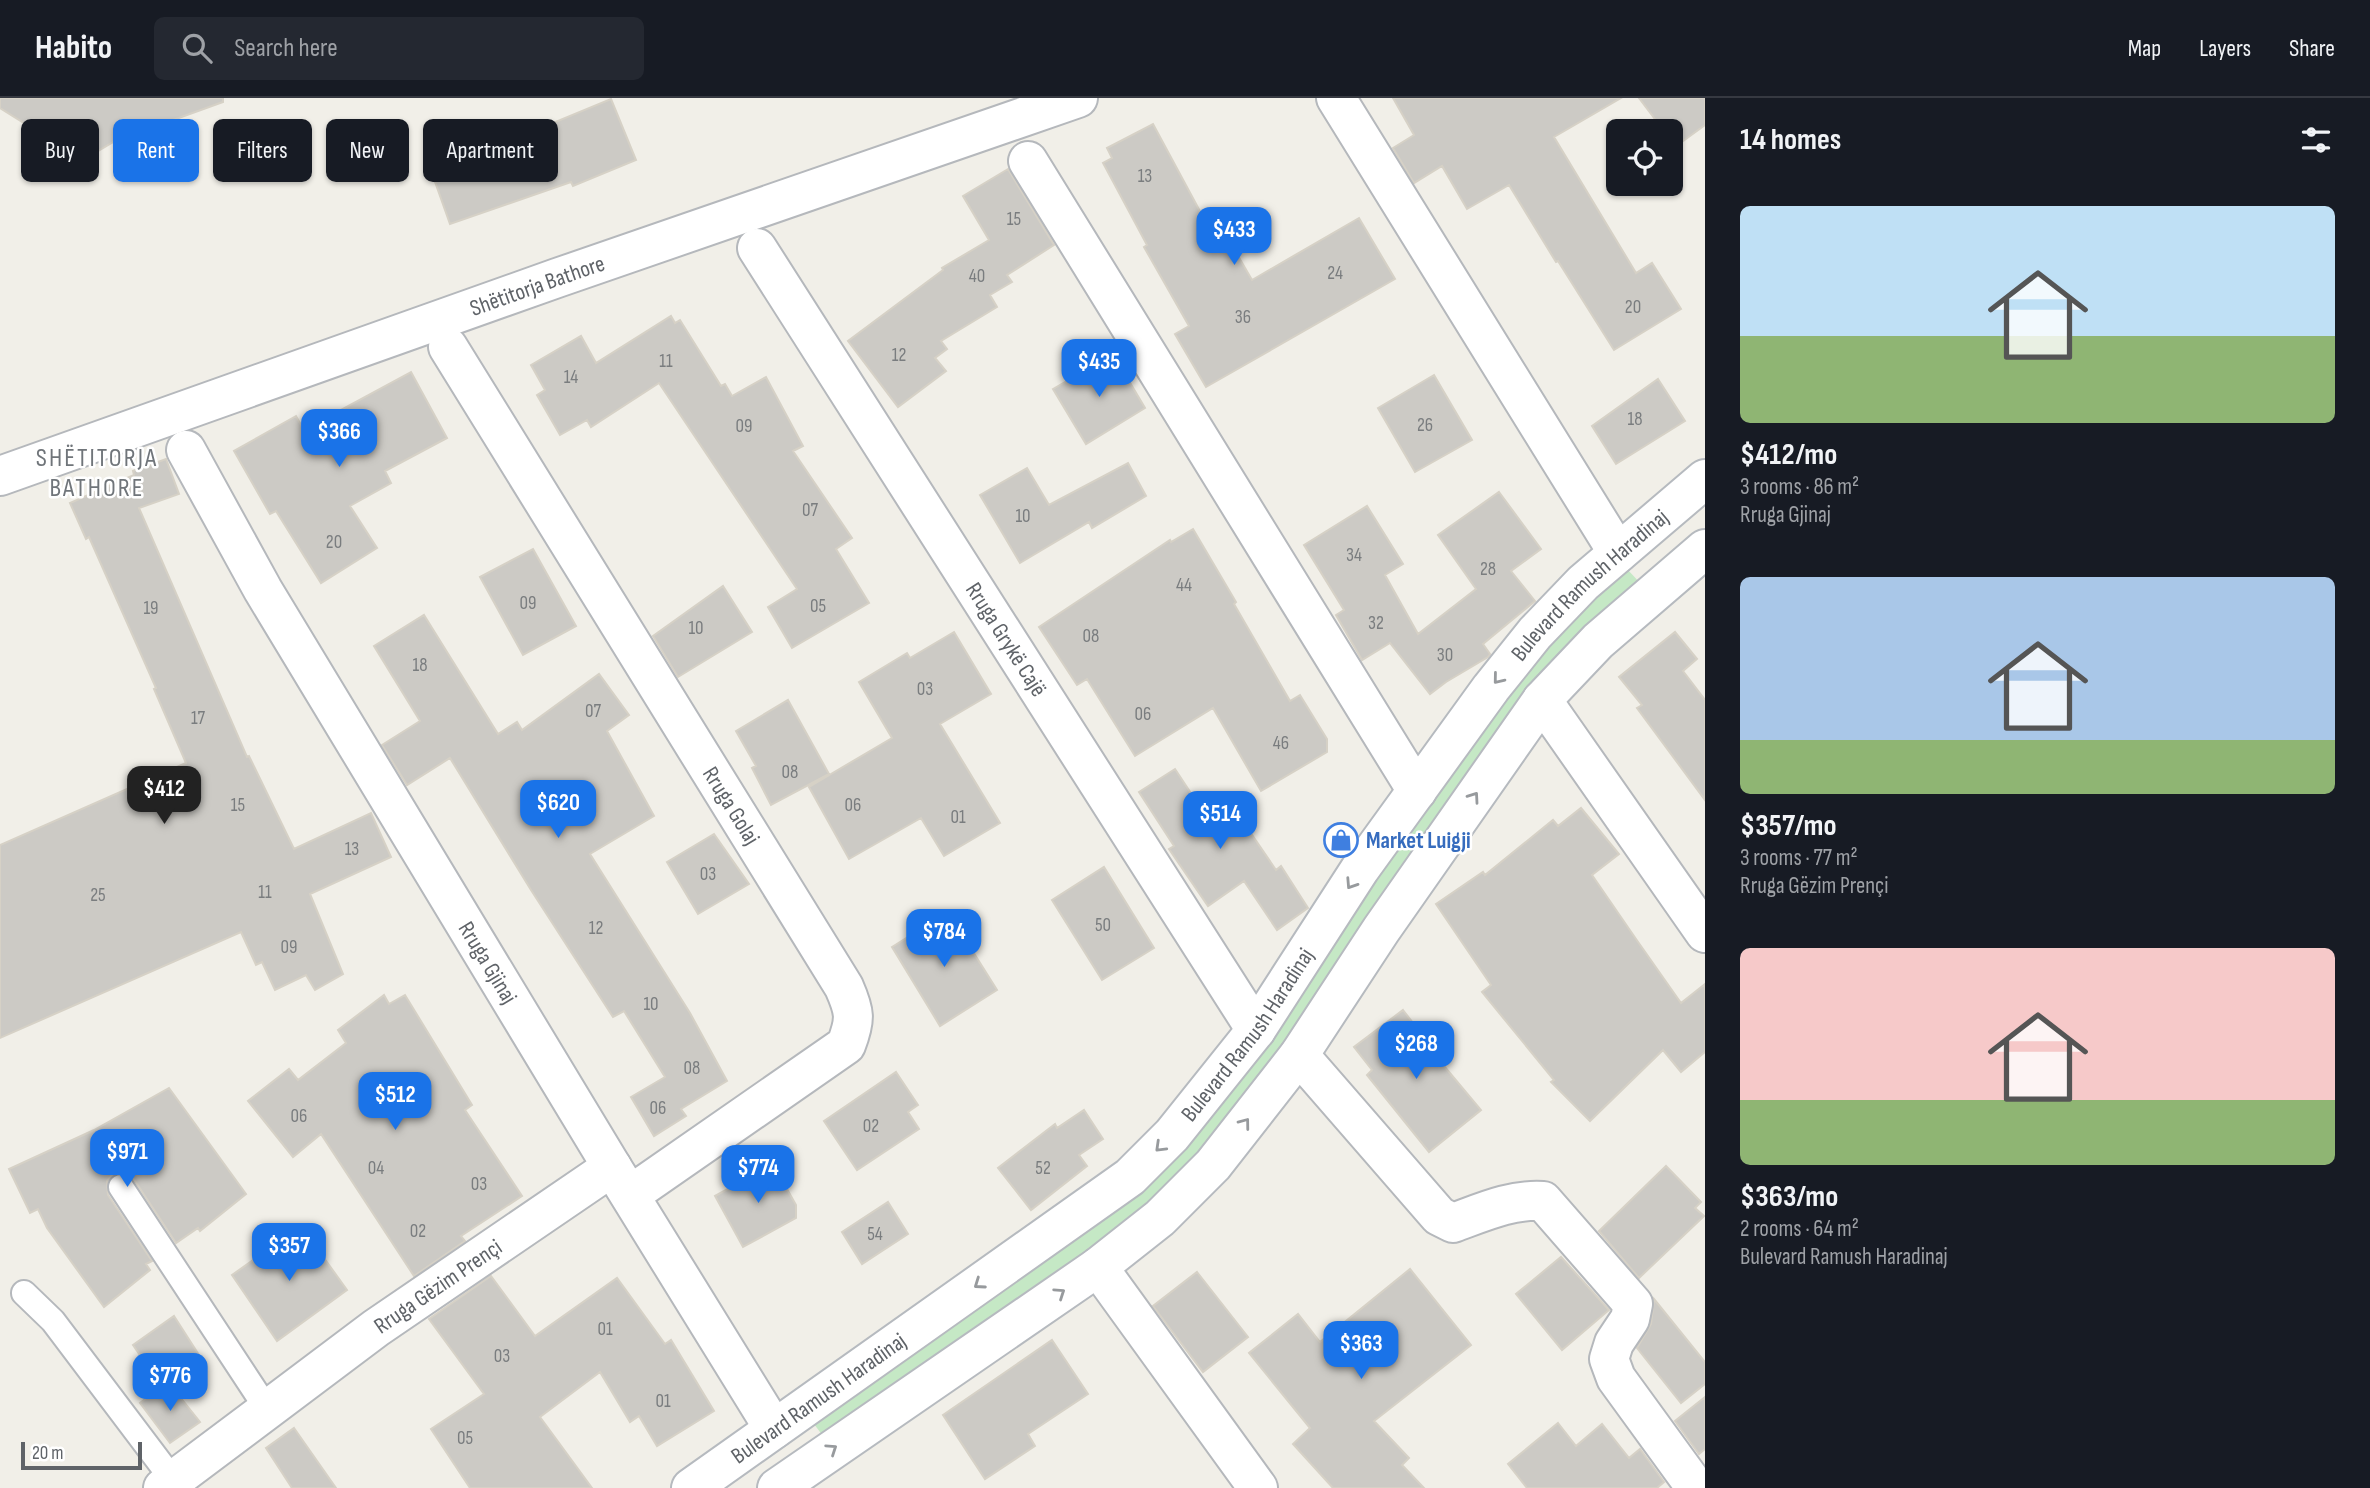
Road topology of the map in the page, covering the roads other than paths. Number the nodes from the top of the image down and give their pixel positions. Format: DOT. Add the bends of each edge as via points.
graph roads {
  1 [pos="1078,98"];
  2 [pos="1336,98"];
  3 [pos="1028,161"];
  4 [pos="757,248"];
  5 [pos="448,347"];
  6 [pos="186,450"];
  7 [pos="0,476"];
  8 [pos="1705,479"];
  9 [pos="1705,549"];
  10 [pos="1618,553"];
  11 [pos="1542,701"];
  12 [pos="1417,791"];
  13 [pos="1705,933"];
  14 [pos="1256,1030"];
  15 [pos="1299,1055"];
  16 [pos="621,1181"];
  17 [pos="121,1187"];
  18 [pos="1098,1267"];
  19 [pos="24,1293"];
  20 [pos="267,1409"];
  21 [pos="774,1429"];
  22 [pos="789,1479"];
  23 [pos="168,1484"];
  24 [pos="691,1488"];
  25 [pos="1258,1488"];
  26 [pos="1696,1488"];
  1 -- 7 [label="street, Shëtitorja Bathore"];
  2 -- 10 [label="street"];
  3 -- 12 [label="street"];
  4 -- 14 [label="street, Rruga Grykë Cajë"];
  5 -- 16 [label="street, Rruga Golaj" via="854,1010 846,1045"];
  6 -- 16 [label="street, Rruga Gjinaj" via="263,590"];
  8 -- 10 [label="street, Bulevard Ramush Haradinaj"];
  9 -- 11 [label="street, Bulevard Ramush Haradinaj" via="1598,641"];
  10 -- 12 [label="street, Bulevard Ramush Haradinaj, one-way" via="1535,634"];
  11 -- 13 [label="street"];
  15 -- 11 [label="street, Bulevard Ramush Haradinaj, one-way"];
  12 -- 14 [label="street, Bulevard Ramush Haradinaj, one-way" via="1360,869"];
  14 -- 21 [label="street, Bulevard Ramush Haradinaj, one-way" via="1172,1135 1130,1177"];
  18 -- 15 [label="street, Bulevard Ramush Haradinaj, one-way" via="1160,1218 1213,1165"];
  15 -- 26 [label="street" via="1439,1216 1453,1223 1506,1204 1543,1201 1633,1304 1609,1359 1616,1378"];
  16 -- 20 [label="street, Rruga Gëzim Prençi" via="376,1328"];
  16 -- 21 [label="street, Rruga Gjinaj"];
  17 -- 20 [label="lane"];
  22 -- 18 [label="street, Bulevard Ramush Haradinaj, one-way"];
  18 -- 25 [label="street"];
  19 -- 23 [label="lane, Rruga Gëzim Prençi" via="53,1321"];
  20 -- 23 [label="street, Rruga Gëzim Prençi"];
  21 -- 22 [label="street, Rruga Gjinaj"];
  21 -- 24 [label="street, Bulevard Ramush Haradinaj"];
}
